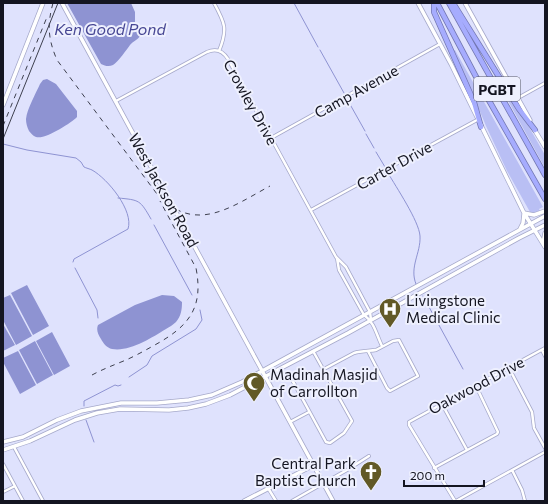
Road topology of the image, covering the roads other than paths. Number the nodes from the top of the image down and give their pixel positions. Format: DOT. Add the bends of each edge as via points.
graph roads {
  1 [pos="43,3"];
  2 [pos="62,3"];
  3 [pos="214,3"];
  4 [pos="418,3"];
  5 [pos="436,3"];
  6 [pos="449,3"];
  7 [pos="454,3"];
  8 [pos="465,3"];
  9 [pos="440,44"];
  10 [pos="219,51"];
  11 [pos="545,83"];
  12 [pos="518,98"];
  13 [pos="116,102"];
  14 [pos="3,105"];
  15 [pos="477,120"];
  16 [pos="481,127"];
  17 [pos="535,130"];
  18 [pos="271,138"];
  19 [pos="545,147"];
  20 [pos="545,175"];
  21 [pos="545,199"];
  22 [pos="311,210"];
  23 [pos="545,211"];
  24 [pos="524,213"];
  25 [pos="545,216"];
  26 [pos="530,224"];
  27 [pos="545,225"];
  28 [pos="519,231"];
  29 [pos="534,231"];
  30 [pos="545,233"];
  31 [pos="544,246"];
  32 [pos="485,250"];
  33 [pos="488,256"];
  34 [pos="336,257"];
  35 [pos="446,271"];
  36 [pos="449,277"];
  37 [pos="370,312"];
  38 [pos="364,315"];
  39 [pos="371,320"];
  40 [pos="382,346"];
  41 [pos="545,348"];
  42 [pos="368,350"];
  43 [pos="542,350"];
  44 [pos="313,351"];
  45 [pos="545,356"];
  46 [pos="509,368"];
  47 [pos="324,369"];
  48 [pos="262,371"];
  49 [pos="265,377"];
  50 [pos="289,378"];
  51 [pos="476,386"];
  52 [pos="132,402"];
  53 [pos="442,404"];
  54 [pos="131,409"];
  55 [pos="309,412"];
  56 [pos="290,422"];
  57 [pos="23,437"];
  58 [pos="3,442"];
  59 [pos="14,447"];
  60 [pos="545,448"];
  61 [pos="3,450"];
  62 [pos="467,450"];
  63 [pos="545,452"];
  64 [pos="369,456"];
  65 [pos="3,464"];
  66 [pos="314,465"];
  67 [pos="434,468"];
  68 [pos="512,470"];
  69 [pos="323,483"];
  70 [pos="15,486"];
  71 [pos="268,488"];
  72 [pos="3,492"];
  73 [pos="23,501"];
  74 [pos="43,501"];
  75 [pos="244,501"];
  76 [pos="276,501"];
  77 [pos="292,501"];
  78 [pos="333,501"];
  79 [pos="456,501"];
  80 [pos="525,501"];
  1 -- 14 [label="main road"];
  2 -- 13 [label="main road, West Jackson Road"];
  3 -- 10 [label="street" via="225,30"];
  4 -- 9 [label="main road"];
  5 -- 16 [label="highway" via="434,12 474,102"];
  5 -- 21 [label="highway, PGBT"];
  6 -- 20 [label="highway, PGBT"];
  7 -- 17 [label="highway" via="519,109"];
  8 -- 12 [label="main road"];
  9 -- 15 [label="main road"];
  9 -- 18 [label="street, Camp Avenue"];
  10 -- 13 [label="street, Crowley Drive" via="207,52"];
  10 -- 18 [label="street, Crowley Drive" via="228,59"];
  11 -- 12 [label="street"];
  12 -- 17 [label="main road"];
  13 -- 48 [label="main road, West Jackson Road"];
  15 -- 16 [label="main road"];
  15 -- 22 [label="street, Carter Drive"];
  16 -- 24 [label="main road"];
  17 -- 19 [label="main road"];
  18 -- 22 [label="street, Crowley Drive"];
  22 -- 34 [label="street, Crowley Drive"];
  23 -- 24 [label="main road" via="534,215"];
  24 -- 26 [label="main road"];
  24 -- 28 [label="main road"];
  25 -- 26 [label="main road"];
  26 -- 28 [label="main road"];
  26 -- 29 [label="main road"];
  27 -- 29 [label="main road"];
  28 -- 32 [label="main road"];
  29 -- 31 [label="main road"];
  29 -- 33 [label="main road"];
  30 -- 31 [label="main road"];
  32 -- 33 [label="main road"];
  32 -- 35 [label="main road"];
  33 -- 36 [label="main road"];
  34 -- 37 [label="street, Crowley Drive" via="346,267"];
  34 -- 38 [label="street, Crowley Drive" via="339,270"];
  35 -- 36 [label="main road"];
  35 -- 37 [label="main road"];
  36 -- 39 [label="main road"];
  37 -- 38 [label="main road"];
  37 -- 39 [label="street, Crowley Drive"];
  38 -- 39 [label="street, Crowley Drive"];
  38 -- 48 [label="main road"];
  39 -- 40 [label="street"];
  39 -- 44 [label="main road"];
  40 -- 42 [label="street" via="376,350"];
  40 -- 42 [label="street" via="399,340 418,376 390,391"];
  41 -- 43 [label="street, Oakwood Drive"];
  42 -- 47 [label="street" via="350,355"];
  43 -- 45 [label="street"];
  43 -- 46 [label="street, Oakwood Drive"];
  44 -- 47 [label="street"];
  44 -- 49 [label="main road"];
  46 -- 51 [label="street, Oakwood Drive"];
  46 -- 60 [label="street" via="532,412 534,428"];
  47 -- 55 [label="street" via="352,421 344,433 330,443 326,442"];
  48 -- 49 [label="main road, West Jackson Road"];
  48 -- 52 [label="main road" via="229,388 201,398 176,402"];
  49 -- 54 [label="main road" via="206,404 169,410"];
  49 -- 56 [label="main road, West Jackson Road"];
  50 -- 55 [label="street"];
  51 -- 53 [label="street, Oakwood Drive"];
  51 -- 62 [label="street" via="498,432"];
  52 -- 54 [label="main road"];
  52 -- 57 [label="main road" via="81,411"];
  53 -- 62 [label="street"];
  53 -- 67 [label="street, Oakwood Drive" via="408,423"];
  54 -- 59 [label="main road" via="86,416"];
  55 -- 56 [label="street"];
  56 -- 66 [label="main road, West Jackson Road"];
  57 -- 58 [label="main road"];
  57 -- 59 [label="main road"];
  59 -- 61 [label="main road"];
  59 -- 74 [label="street"];
  62 -- 67 [label="street"];
  63 -- 68 [label="street"];
  64 -- 69 [label="street"];
  65 -- 70 [label="street"];
  66 -- 69 [label="main road, West Jackson Road"];
  66 -- 71 [label="main road"];
  67 -- 79 [label="street"];
  68 -- 79 [label="street"];
  68 -- 80 [label="street"];
  69 -- 77 [label="street"];
  69 -- 78 [label="main road, West Jackson Road"];
  70 -- 72 [label="street"];
  70 -- 73 [label="street"];
  71 -- 75 [label="main road"];
  71 -- 76 [label="street"];
}
